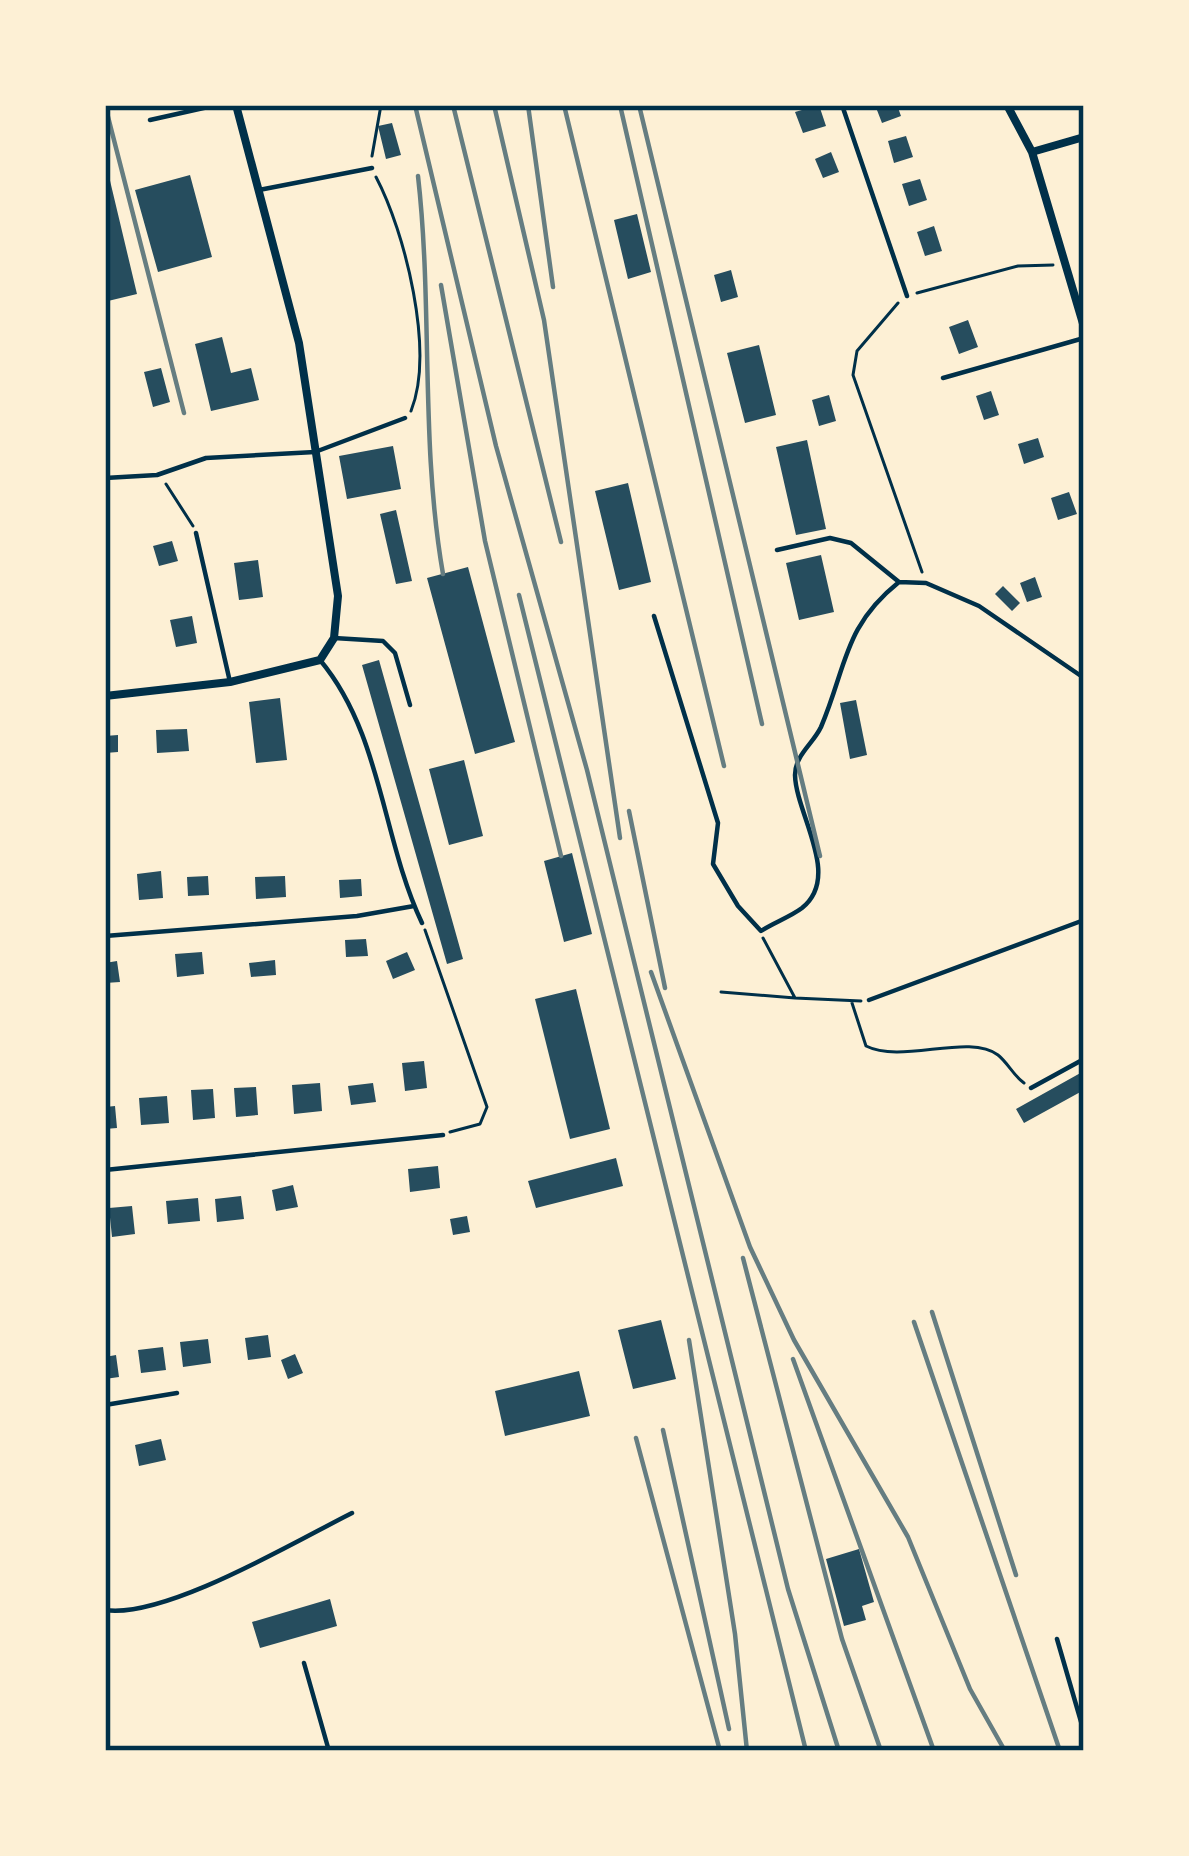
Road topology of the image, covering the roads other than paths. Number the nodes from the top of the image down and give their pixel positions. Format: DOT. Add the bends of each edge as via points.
graph roads {
  1 [pos="217,105"];
  2 [pos="236,105"];
  3 [pos="842,105"];
  4 [pos="1007,105"];
  5 [pos="150,120"];
  6 [pos="1084,136"];
  7 [pos="1032,152"];
  8 [pos="371,168"];
  9 [pos="256,191"];
  10 [pos="907,296"];
  11 [pos="1084,327"];
  12 [pos="1084,338"];
  13 [pos="944,378"];
  14 [pos="405,418"];
  15 [pos="315,452"];
  16 [pos="105,476"];
  17 [pos="196,533"];
  18 [pos="777,550"];
  19 [pos="899,582"];
  20 [pos="654,616"];
  21 [pos="334,638"];
  22 [pos="320,660"];
  23 [pos="1084,677"];
  24 [pos="230,682"];
  25 [pos="105,695"];
  26 [pos="410,705"];
  27 [pos="414,906"];
  28 [pos="1084,920"];
  29 [pos="422,923"];
  30 [pos="105,936"];
  31 [pos="869,1000"];
  32 [pos="1084,1059"];
  33 [pos="1031,1088"];
  34 [pos="442,1135"];
  35 [pos="105,1170"];
  36 [pos="177,1393"];
  37 [pos="105,1406"];
  38 [pos="352,1513"];
  39 [pos="105,1610"];
  40 [pos="1057,1640"];
  41 [pos="304,1664"];
  42 [pos="1084,1732"];
  43 [pos="329,1751"];
  1 -- 5 [label="lane"];
  2 -- 9 [label="street"];
  3 -- 10 [label="lane"];
  4 -- 7 [label="street"];
  6 -- 7 [label="street"];
  7 -- 11 [label="street"];
  8 -- 9 [label="lane"];
  9 -- 15 [label="street" via="299,343"];
  12 -- 13 [label="lane"];
  14 -- 15 [label="lane"];
  15 -- 16 [label="lane" via="206,458 157,475"];
  15 -- 21 [label="street" via="338,596"];
  17 -- 24 [label="lane"];
  18 -- 19 [label="lane" via="830,538 850,543"];
  19 -- 20 [label="lane" via="850,634 818,733 797,760 819,873 815,891 761,931 713,864 718,824"];
  19 -- 23 [label="lane" via="979,606"];
  21 -- 22 [label="street"];
  21 -- 26 [label="lane" via="383,641 395,653"];
  22 -- 24 [label="street"];
  22 -- 27 [label="lane" via="348,703 376,776"];
  24 -- 25 [label="street"];
  27 -- 29 [label="lane"];
  27 -- 30 [label="lane"];
  28 -- 31 [label="lane"];
  32 -- 33 [label="lane"];
  34 -- 35 [label="lane"];
  36 -- 37 [label="lane"];
  38 -- 39 [label="lane" via="226,1578"];
  40 -- 42 [label="lane"];
  41 -- 43 [label="lane"];
}
